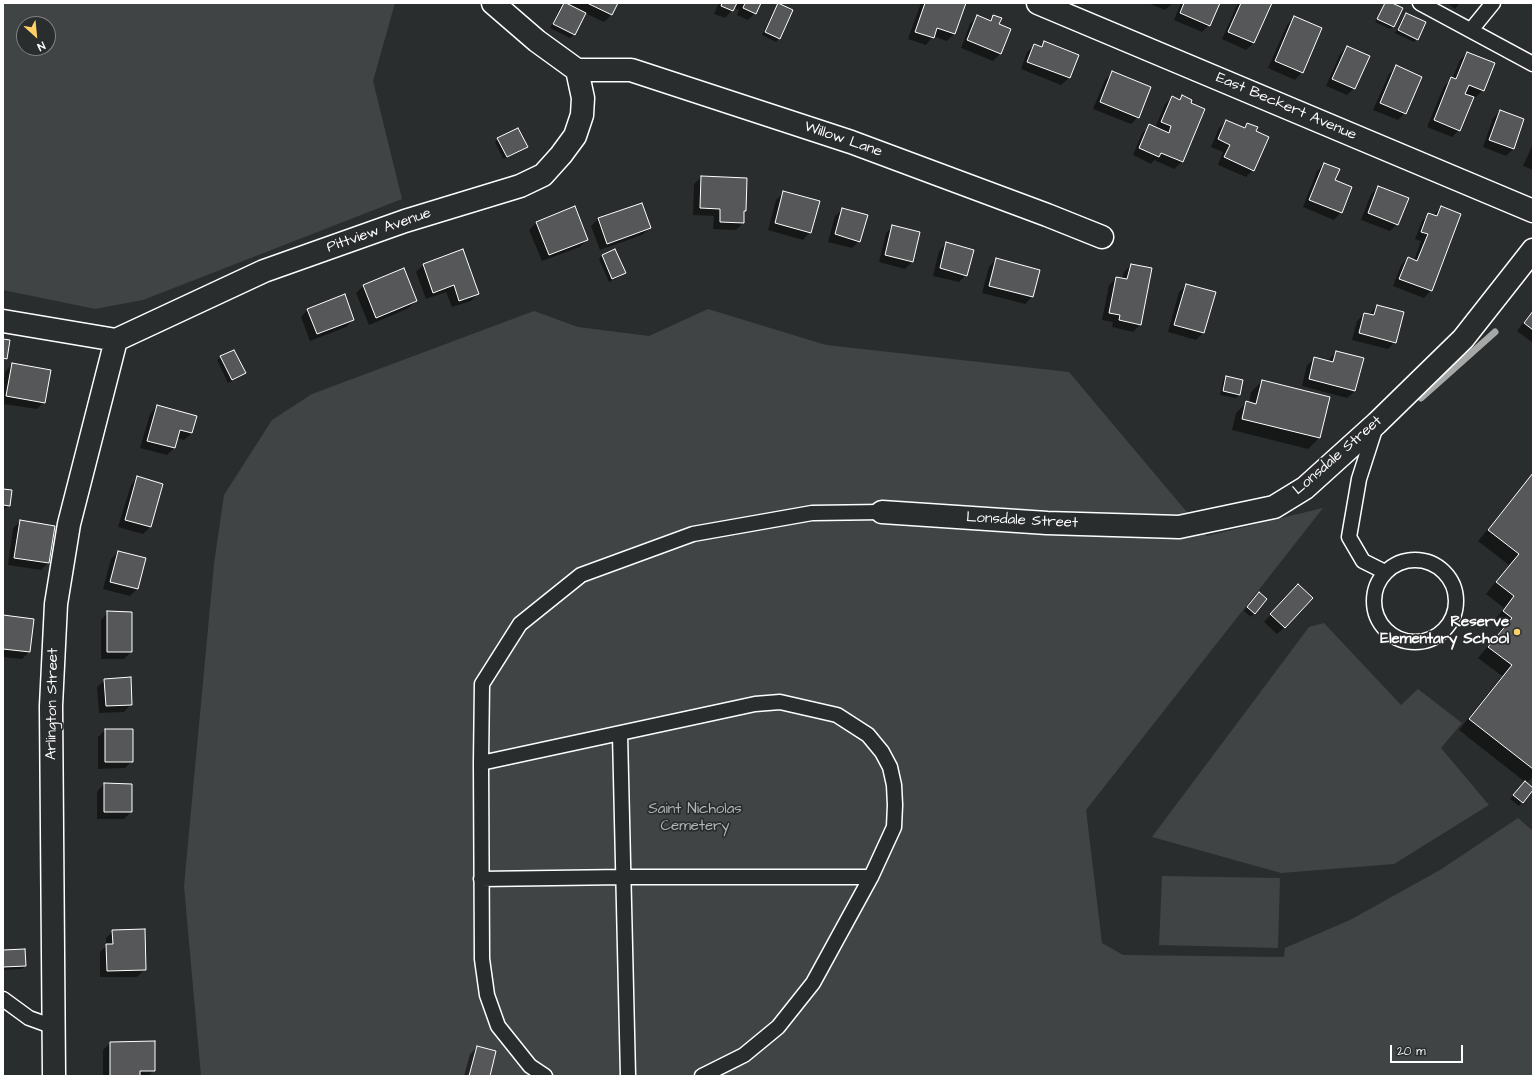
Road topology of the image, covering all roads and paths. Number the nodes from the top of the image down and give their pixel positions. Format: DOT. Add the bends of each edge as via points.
graph roads {
  1 [pos="493,3"];
  2 [pos="1038,3"];
  3 [pos="1420,3"];
  4 [pos="1493,3"];
  5 [pos="1471,30"];
  6 [pos="1533,64"];
  7 [pos="577,70"];
  8 [pos="1533,211"];
  9 [pos="1102,238"];
  10 [pos="1533,250"];
  11 [pos="3,321"];
  12 [pos="116,340"];
  13 [pos="1377,423"];
  14 [pos="882,512"];
  15 [pos="1385,572"];
  16 [pos="620,734"];
  17 [pos="481,763"];
  18 [pos="624,877"];
  19 [pos="871,877"];
  20 [pos="481,880"];
  21 [pos="3,999"];
  22 [pos="54,1027"];
  23 [pos="54,1076"];
  24 [pos="545,1076"];
  25 [pos="628,1076"];
  26 [pos="702,1076"];
  1 -- 7 [label="street" via="537,41"];
  2 -- 8 [label="street, East Beckert Avenue"];
  3 -- 5 [label="lane"];
  4 -- 5 [label="lane"];
  5 -- 6 [label="lane"];
  7 -- 9 [label="street, Willow Lane" via="631,70 851,142"];
  7 -- 12 [label="street, Pittview Avenue" via="583,98 582,116 575,136 542,175 520,186 405,221 264,271"];
  10 -- 13 [label="street, Lonsdale Street" via="1464,339"];
  11 -- 12 [label="street"];
  12 -- 22 [label="street, Arlington Street" via="69,524 56,604 51,706"];
  13 -- 14 [label="street, Lonsdale Street" via="1305,488 1274,507 1179,527 1047,524"];
  13 -- 15 [label="lane" via="1358,479 1349,537 1363,561"];
  14 -- 17 [label="lane" via="812,512 693,534 581,575 520,624 482,684"];
  15 -- 15 [label="lane" via="1375,590 1373,604 1380,624 1390,635 1413,643 1426,642 1450,625 1457,604 1454,586 1445,571 1428,561 1413,559 1401,562"];
  16 -- 17 [label="lane"];
  16 -- 18 [label="lane"];
  16 -- 19 [label="lane" via="755,704 780,702 838,715 868,735 882,752 890,767 894,785 894,827"];
  17 -- 20 [label="lane"];
  18 -- 19 [label="lane"];
  18 -- 20 [label="lane"];
  18 -- 25 [label="lane"];
  19 -- 26 [label="lane" via="813,983 778,1027 744,1055"];
  20 -- 24 [label="lane" via="482,959 487,995 498,1026 530,1066"];
  21 -- 22 [label="lane" via="29,1018"];
  22 -- 23 [label="street, Arlington Street"];
}
